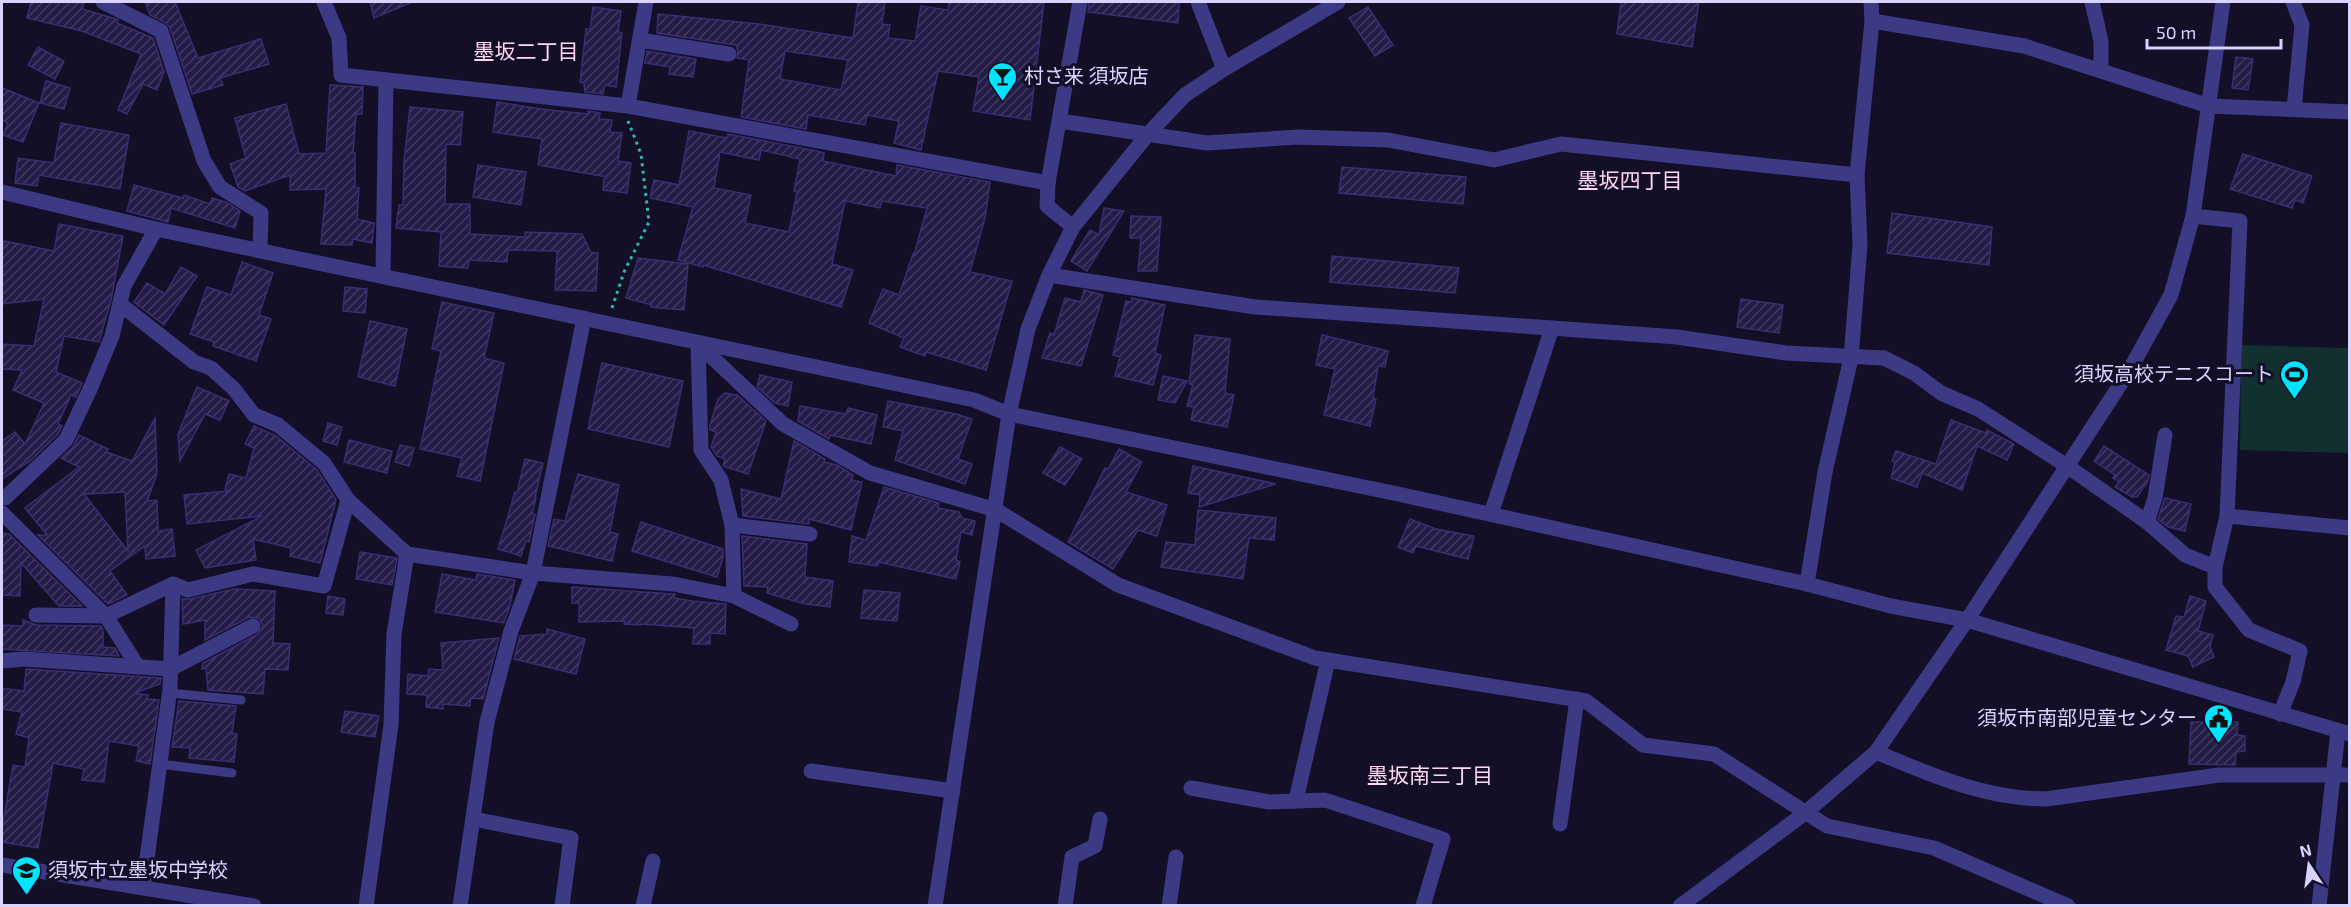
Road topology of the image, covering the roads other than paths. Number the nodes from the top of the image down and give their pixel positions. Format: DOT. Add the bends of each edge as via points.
graph roads {
  1 [pos="103,2"];
  2 [pos="324,2"];
  3 [pos="646,2"];
  4 [pos="1080,2"];
  5 [pos="1197,2"];
  6 [pos="1338,2"];
  7 [pos="1871,2"];
  8 [pos="2092,2"];
  9 [pos="2223,2"];
  10 [pos="2293,2"];
  11 [pos="1321,6"];
  12 [pos="1872,21"];
  13 [pos="640,40"];
  14 [pos="729,54"];
  15 [pos="1224,69"];
  16 [pos="2101,71"];
  17 [pos="386,80"];
  18 [pos="628,106"];
  19 [pos="2209,106"];
  20 [pos="2294,109"];
  21 [pos="2349,112"];
  22 [pos="1060,121"];
  23 [pos="1148,134"];
  24 [pos="1857,176"];
  25 [pos="1048,183"];
  26 [pos="2,192"];
  27 [pos="2193,216"];
  28 [pos="1073,227"];
  29 [pos="156,229"];
  30 [pos="260,250"];
  31 [pos="383,275"];
  32 [pos="1049,275"];
  33 [pos="120,304"];
  34 [pos="584,318"];
  35 [pos="1552,328"];
  36 [pos="698,344"];
  37 [pos="1851,358"];
  38 [pos="1009,414"];
  39 [pos="2165,435"];
  40 [pos="2067,466"];
  41 [pos="2,498"];
  42 [pos="348,501"];
  43 [pos="996,510"];
  44 [pos="2,513"];
  45 [pos="1491,514"];
  46 [pos="2227,516"];
  47 [pos="2147,522"];
  48 [pos="732,525"];
  49 [pos="2349,528"];
  50 [pos="810,534"];
  51 [pos="407,554"];
  52 [pos="2215,567"];
  53 [pos="532,573"];
  54 [pos="173,584"];
  55 [pos="1807,584"];
  56 [pos="734,596"];
  57 [pos="36,615"];
  58 [pos="106,616"];
  59 [pos="1967,620"];
  60 [pos="791,624"];
  61 [pos="253,626"];
  62 [pos="1328,660"];
  63 [pos="2,661"];
  64 [pos="138,667"];
  65 [pos="171,669"];
  66 [pos="169,693"];
  67 [pos="1577,699"];
  68 [pos="241,700"];
  69 [pos="2280,714"];
  70 [pos="2344,733"];
  71 [pos="1876,752"];
  72 [pos="160,764"];
  73 [pos="811,771"];
  74 [pos="232,773"];
  75 [pos="2349,775"];
  76 [pos="2333,776"];
  77 [pos="1191,788"];
  78 [pos="953,791"];
  79 [pos="1296,800"];
  80 [pos="1804,813"];
  81 [pos="473,819"];
  82 [pos="1100,819"];
  83 [pos="1560,824"];
  84 [pos="1176,857"];
  85 [pos="653,861"];
  86 [pos="2,865"];
  87 [pos="143,888"];
  88 [pos="2066,905"];
  89 [pos="254,906"];
  90 [pos="366,906"];
  91 [pos="460,906"];
  92 [pos="562,906"];
  93 [pos="643,906"];
  94 [pos="935,906"];
  95 [pos="1065,906"];
  96 [pos="1169,906"];
  97 [pos="1423,906"];
  98 [pos="1680,906"];
  99 [pos="2319,906"];
  1 -- 30 [label="street" via="161,31 204,161 220,187 261,213"];
  2 -- 17 [label="street" via="339,38 340,75"];
  3 -- 13 [label="street"];
  4 -- 22 [label="street"];
  5 -- 15 [label="street"];
  6 -- 11 [label="street"];
  7 -- 12 [label="street"];
  8 -- 16 [label="street" via="2101,41"];
  9 -- 19 [label="street"];
  10 -- 20 [label="street" via="2302,25"];
  11 -- 15 [label="street"];
  12 -- 16 [label="street" via="2024,46"];
  12 -- 24 [label="street"];
  13 -- 14 [label="street"];
  13 -- 18 [label="street"];
  15 -- 23 [label="street" via="1185,95"];
  16 -- 19 [label="street"];
  17 -- 18 [label="street"];
  17 -- 31 [label="street"];
  18 -- 25 [label="street"];
  19 -- 20 [label="street"];
  19 -- 27 [label="street"];
  20 -- 21 [label="street"];
  22 -- 23 [label="street"];
  22 -- 25 [label="street"];
  23 -- 24 [label="street" via="1207,143 1298,137 1388,140 1494,160 1561,144"];
  23 -- 28 [label="street"];
  24 -- 37 [label="street" via="1860,245"];
  25 -- 28 [label="street" via="1047,206"];
  26 -- 29 [label="street"];
  27 -- 40 [label="street" via="2170,295 2128,371"];
  27 -- 46 [label="street" via="2240,221"];
  28 -- 32 [label="street"];
  29 -- 30 [label="street"];
  29 -- 33 [label="street" via="124,286"];
  30 -- 31 [label="street"];
  31 -- 34 [label="street"];
  32 -- 35 [label="street" via="1255,308"];
  32 -- 38 [label="street" via="1028,329"];
  33 -- 41 [label="street" via="112,336 66,440"];
  33 -- 42 [label="street" via="194,362 211,368 254,415 278,425 324,463"];
  34 -- 36 [label="street"];
  34 -- 53 [label="street"];
  35 -- 37 [label="street" via="1677,337"];
  35 -- 45 [label="street"];
  36 -- 38 [label="street" via="974,400"];
  36 -- 43 [label="street" via="783,424 870,473"];
  36 -- 48 [label="street" via="700,450 721,480"];
  37 -- 40 [label="street" via="1884,358 1941,393 1978,409"];
  37 -- 55 [label="street" via="1825,472"];
  38 -- 43 [label="street"];
  38 -- 45 [label="street"];
  39 -- 47 [label="street"];
  40 -- 47 [label="street"];
  40 -- 59 [label="street"];
  42 -- 51 [label="street"];
  42 -- 54 [label="street" via="324,586 253,574 188,590"];
  43 -- 62 [label="street" via="1118,585"];
  43 -- 78 [label="street"];
  44 -- 58 [label="street"];
  45 -- 55 [label="street"];
  46 -- 49 [label="street"];
  46 -- 52 [label="street"];
  47 -- 52 [label="street" via="2185,555"];
  48 -- 50 [label="street"];
  48 -- 56 [label="street"];
  51 -- 53 [label="street"];
  51 -- 90 [label="street" via="394,634 391,726"];
  52 -- 69 [label="street" via="2215,587 2249,630 2300,651"];
  53 -- 56 [label="street" via="673,584"];
  53 -- 81 [label="street" via="511,631 487,722"];
  54 -- 58 [label="street"];
  54 -- 65 [label="street"];
  55 -- 59 [label="street" via="1891,606"];
  56 -- 60 [label="street"];
  57 -- 58 [label="street"];
  58 -- 64 [label="street"];
  59 -- 69 [label="street"];
  59 -- 71 [label="street"];
  61 -- 65 [label="street"];
  62 -- 67 [label="street"];
  62 -- 79 [label="street"];
  63 -- 64 [label="street"];
  64 -- 65 [label="street"];
  65 -- 66 [label="street"];
  66 -- 68 [label="lane"];
  66 -- 72 [label="street"];
  67 -- 80 [label="street" via="1586,700 1643,745 1714,754"];
  67 -- 83 [label="street"];
  69 -- 70 [label="street"];
  70 -- 76 [label="street"];
  71 -- 76 [label="street" via="1942,779 2017,799 2046,799 2219,775"];
  71 -- 80 [label="street"];
  72 -- 74 [label="lane"];
  72 -- 87 [label="street"];
  73 -- 78 [label="street"];
  75 -- 76 [label="street"];
  76 -- 99 [label="street"];
  77 -- 79 [label="street" via="1269,801"];
  78 -- 94 [label="street"];
  79 -- 97 [label="street" via="1325,800 1443,839"];
  80 -- 88 [label="street" via="1827,826 1934,848"];
  80 -- 98 [label="street"];
  81 -- 91 [label="street"];
  81 -- 92 [label="street" via="571,838"];
  82 -- 95 [label="street" via="1095,846 1072,857"];
  84 -- 96 [label="street"];
  85 -- 93 [label="street"];
  86 -- 87 [label="street"];
  87 -- 89 [label="street"];
}
